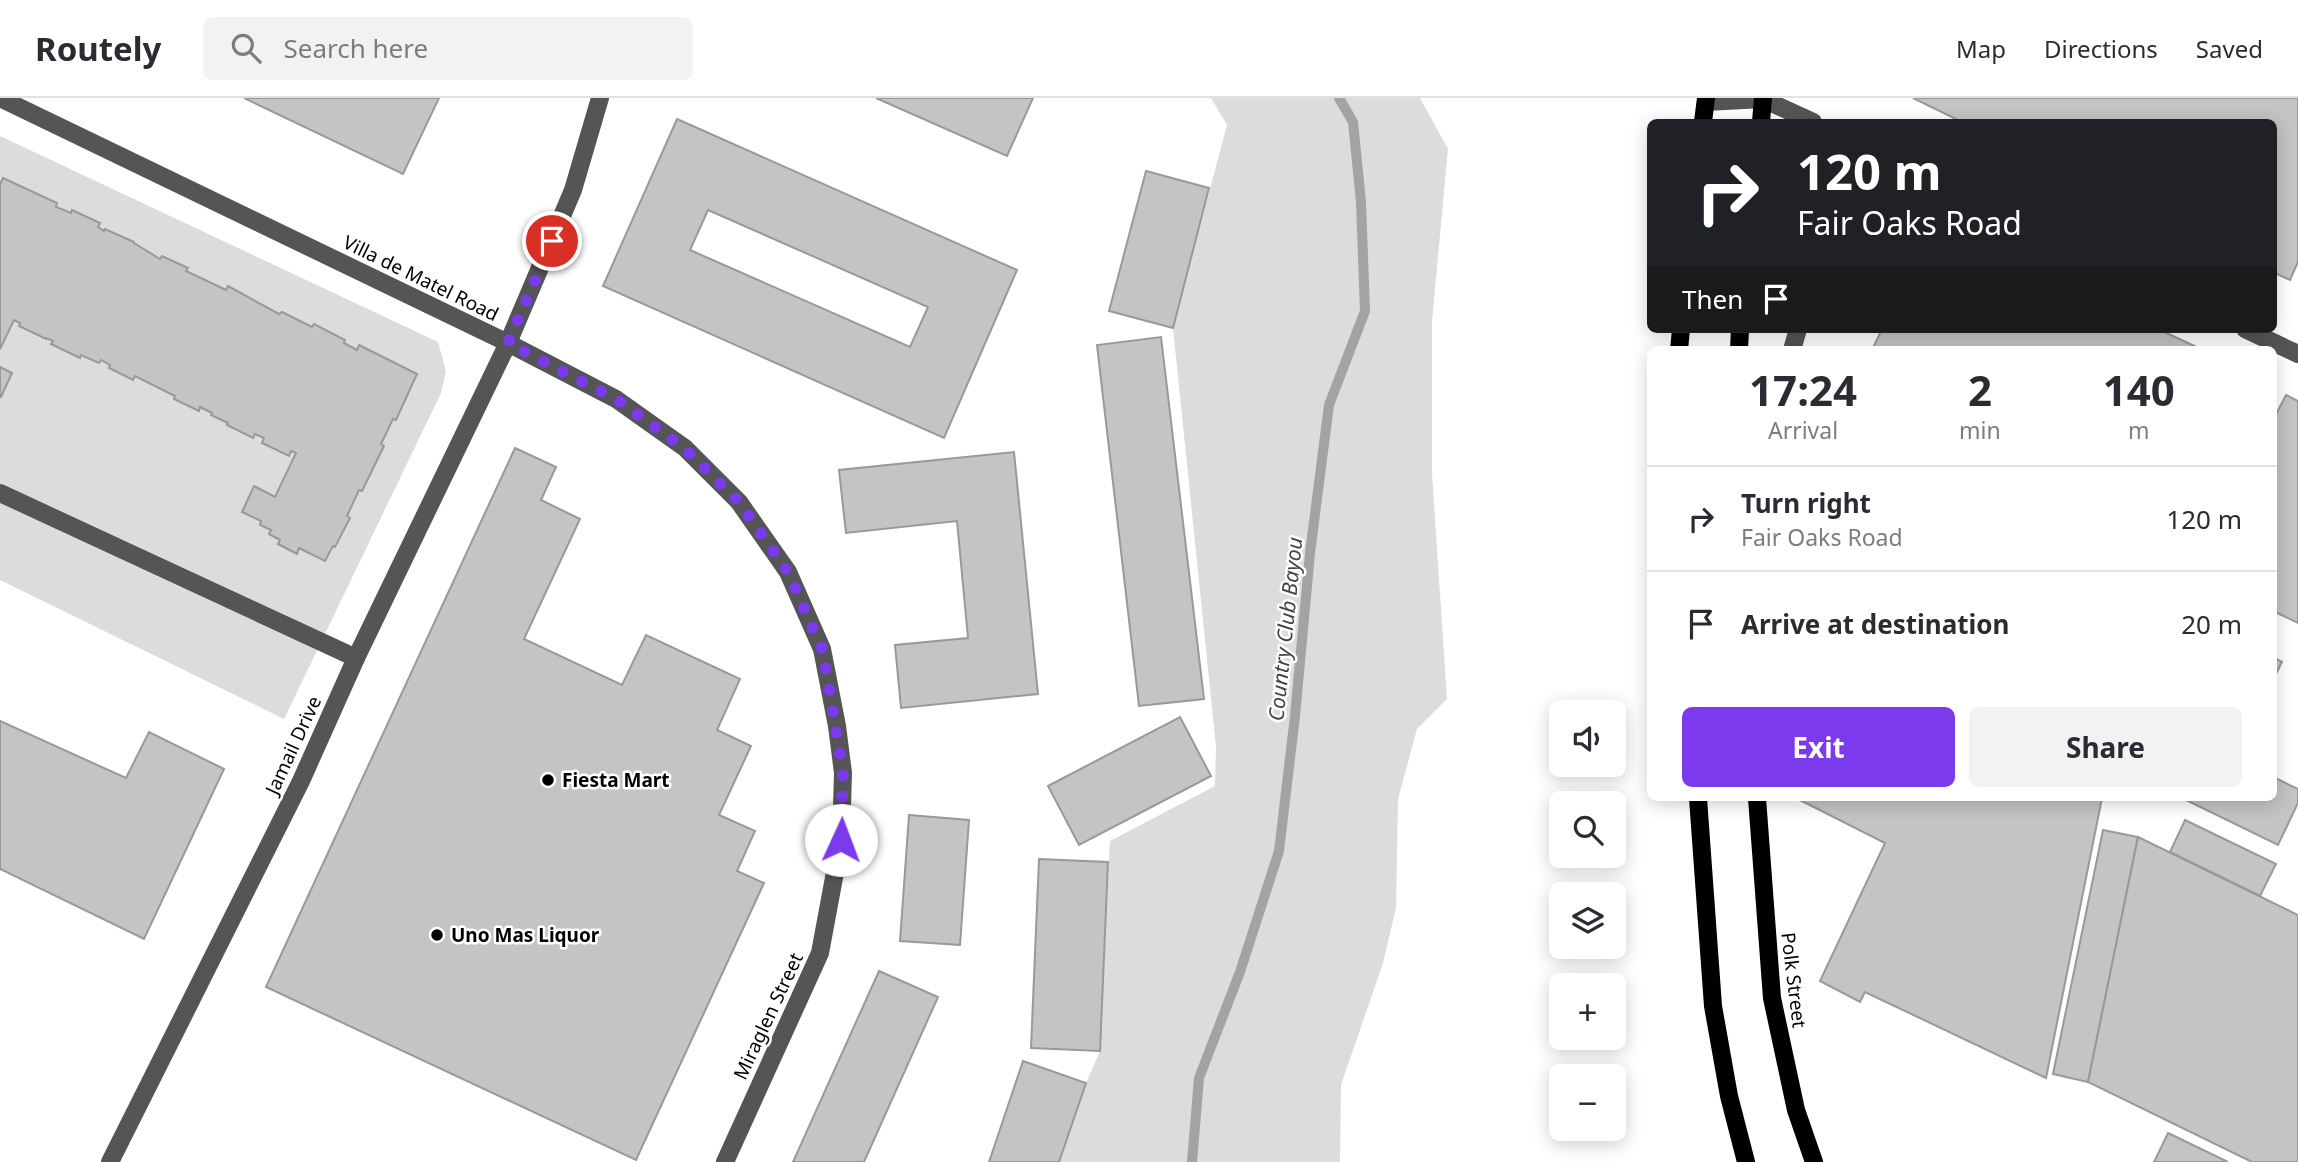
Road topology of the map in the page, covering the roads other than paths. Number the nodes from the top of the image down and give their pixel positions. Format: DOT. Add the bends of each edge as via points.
graph roads {
  1 [pos="0,98"];
  2 [pos="600,98"];
  3 [pos="1763,98"];
  4 [pos="1706,100"];
  5 [pos="1703,119"];
  6 [pos="1760,119"];
  7 [pos="1807,119"];
  8 [pos="2253,333"];
  9 [pos="508,343"];
  10 [pos="2298,354"];
  11 [pos="0,493"];
  12 [pos="356,659"];
  13 [pos="1698,801"];
  14 [pos="1757,801"];
  15 [pos="841,840"];
  16 [pos="110,1162"];
  17 [pos="725,1162"];
  18 [pos="1746,1162"];
  19 [pos="1814,1162"];
  1 -- 9 [label="street, Villa de Matel Road"];
  2 -- 9 [label="street, Jamail Drive" via="573,190"];
  3 -- 4 [label="street"];
  3 -- 6 [label="main road"];
  3 -- 7 [label="street"];
  4 -- 5 [label="main road"];
  8 -- 10 [label="street"];
  9 -- 12 [label="street, Jamail Drive"];
  9 -- 15 [label="street, Villa de Matel Road" via="616,399 684,448 739,502 788,572 825,662 843,773"];
  11 -- 12 [label="street"];
  12 -- 16 [label="street, Jamail Drive" via="302,781"];
  13 -- 18 [label="main road" via="1713,1006"];
  14 -- 19 [label="main road, Polk Street" via="1772,998 1796,1110"];
  15 -- 17 [label="street, Miraglen Street" via="820,953"];
}
